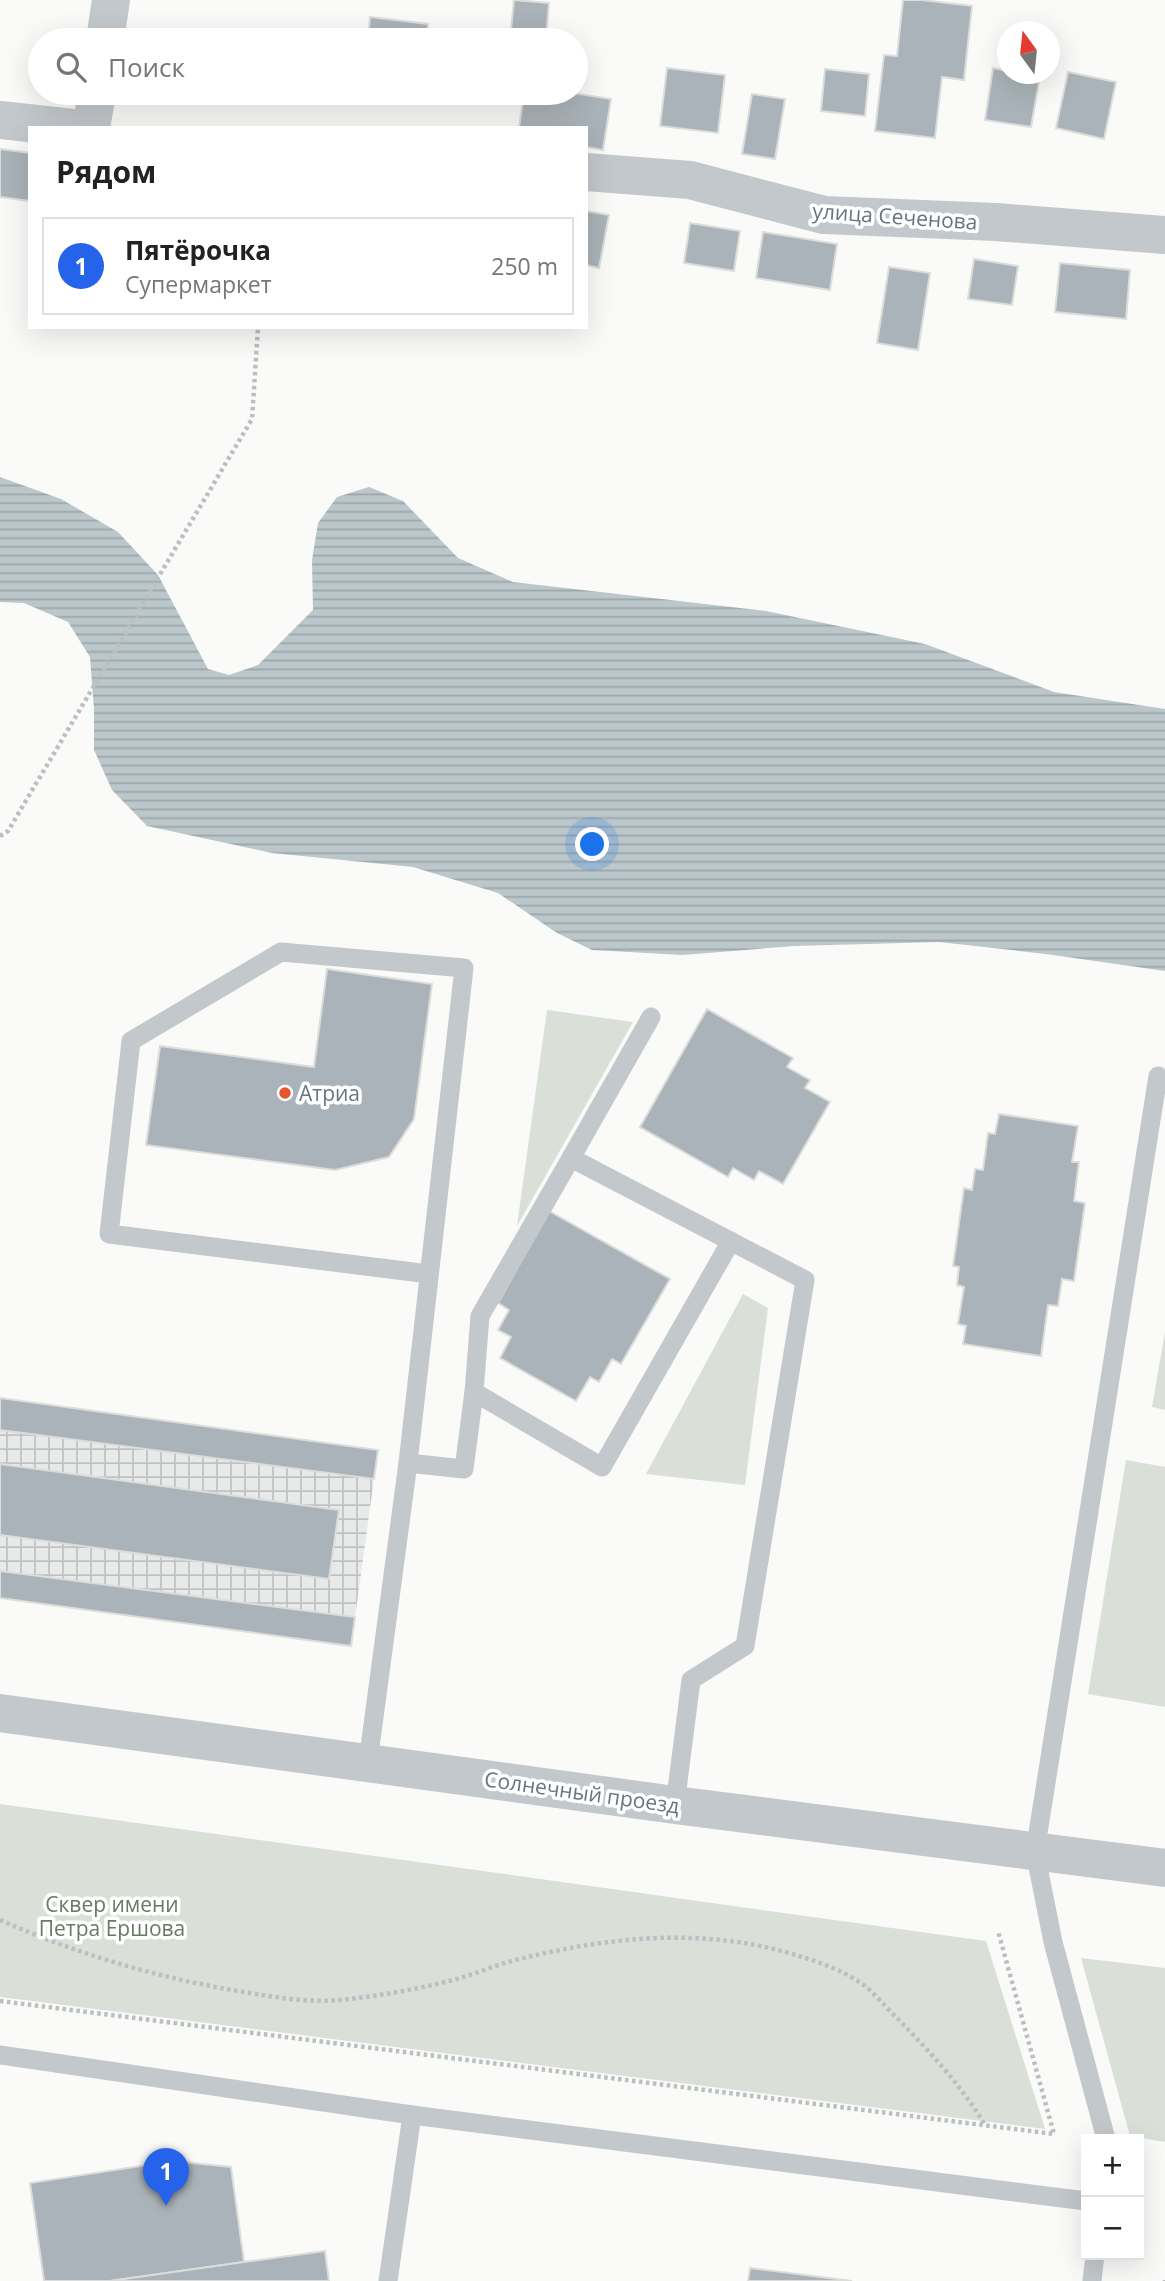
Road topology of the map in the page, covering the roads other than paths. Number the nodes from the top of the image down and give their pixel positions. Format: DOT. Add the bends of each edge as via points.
graph roads {
  1 [pos="111,0"];
  2 [pos="107,28"];
  3 [pos="95,105"];
  4 [pos="0,120"];
  5 [pos="54,126"];
  6 [pos="91,126"];
  7 [pos="588,172"];
  8 [pos="1165,235"];
  9 [pos="652,1017"];
  10 [pos="1157,1076"];
  11 [pos="571,1158"];
  12 [pos="730,1241"];
  13 [pos="429,1274"];
  14 [pos="474,1392"];
  15 [pos="408,1463"];
  16 [pos="0,1713"];
  17 [pos="368,1762"];
  18 [pos="675,1805"];
  19 [pos="1034,1852"];
  20 [pos="1165,1868"];
  21 [pos="0,2055"];
  22 [pos="412,2115"];
  23 [pos="1105,2134"];
  24 [pos="1081,2200"];
  25 [pos="1094,2260"];
  26 [pos="388,2281"];
  27 [pos="1092,2281"];
  1 -- 2 [label="street"];
  3 -- 6 [label="street"];
  4 -- 5 [label="street"];
  7 -- 8 [label="street, улица Сеченова" via="690,180 824,215"];
  9 -- 11 [label="lane"];
  10 -- 19 [label="lane"];
  11 -- 12 [label="lane"];
  11 -- 14 [label="lane" via="480,1316"];
  12 -- 14 [label="lane" via="602,1467"];
  12 -- 18 [label="lane" via="805,1280 745,1646 691,1680"];
  13 -- 13 [label="lane" via="464,968 281,952 131,1041 109,1234"];
  13 -- 15 [label="lane"];
  14 -- 15 [label="lane" via="464,1469"];
  15 -- 17 [label="lane"];
  16 -- 17 [label="street, Солнечный проезд"];
  17 -- 18 [label="street, Солнечный проезд"];
  18 -- 19 [label="street, Солнечный проезд"];
  19 -- 20 [label="street, Солнечный проезд"];
  19 -- 23 [label="lane"];
  21 -- 22 [label="lane"];
  22 -- 24 [label="lane"];
  22 -- 26 [label="lane"];
  25 -- 27 [label="lane"];
}
